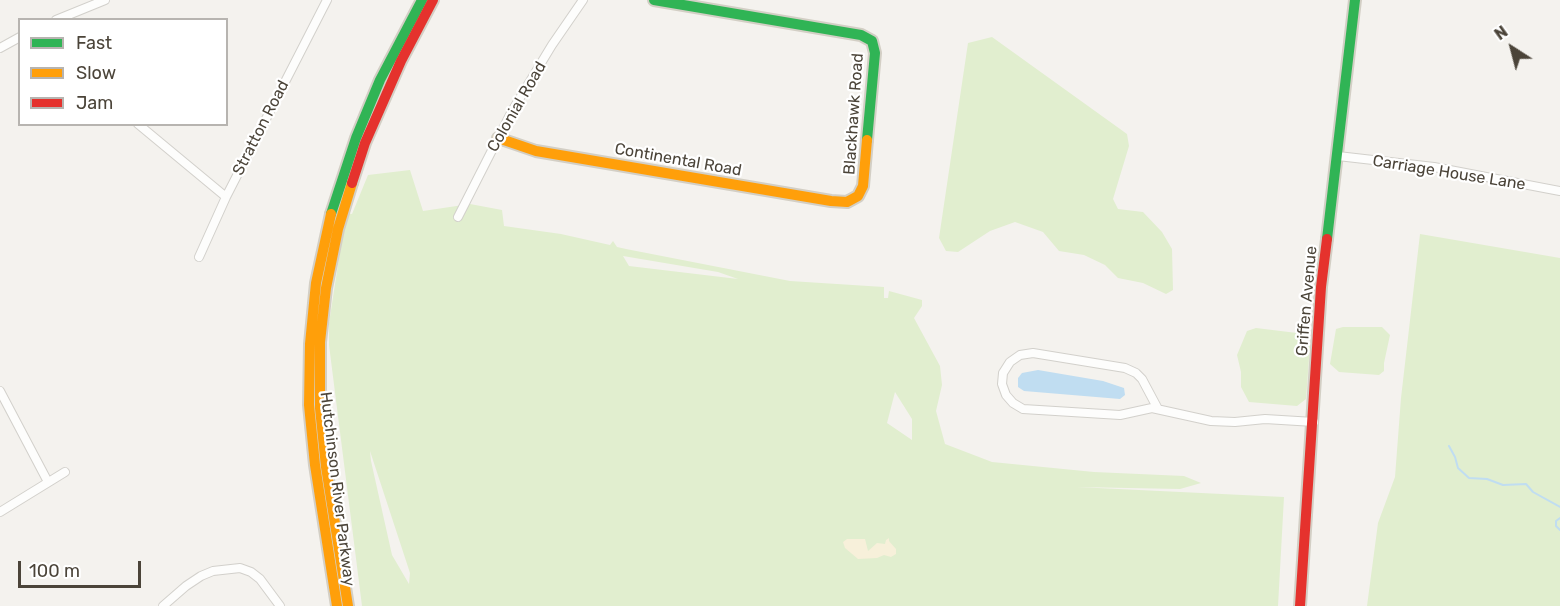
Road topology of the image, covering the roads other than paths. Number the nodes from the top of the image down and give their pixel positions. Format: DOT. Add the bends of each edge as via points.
graph roads {
  1 [pos="105,0"];
  2 [pos="327,0"];
  3 [pos="421,0"];
  4 [pos="433,0"];
  5 [pos="583,0"];
  6 [pos="654,0"];
  7 [pos="1355,0"];
  8 [pos="61,18"];
  9 [pos="18,38"];
  10 [pos="0,48"];
  11 [pos="140,126"];
  12 [pos="498,138"];
  13 [pos="1338,156"];
  14 [pos="1560,191"];
  15 [pos="226,197"];
  16 [pos="854,199"];
  17 [pos="458,217"];
  18 [pos="199,257"];
  19 [pos="0,391"];
  20 [pos="1158,409"];
  21 [pos="1314,422"];
  22 [pos="65,472"];
  23 [pos="48,482"];
  24 [pos="0,512"];
  25 [pos="162,606"];
  26 [pos="280,606"];
  27 [pos="337,606"];
  28 [pos="348,606"];
  29 [pos="1300,606"];
  1 -- 8 [label="street"];
  2 -- 15 [label="street, Stratton Road"];
  3 -- 27 [label="main road, Hutchinson River Parkway" via="380,80 349,156 328,224 313,304 311,424"];
  4 -- 28 [label="main road, Hutchinson River Parkway" via="365,143 338,230 326,288 320,342 320,408"];
  5 -- 12 [label="street, Colonial Road" via="546,54"];
  6 -- 16 [label="main road, Blackhawk Road" via="869,39 875,53 863,186"];
  7 -- 13 [label="main road, Griffen Avenue"];
  9 -- 10 [label="street"];
  11 -- 15 [label="street"];
  12 -- 16 [label="main road, Continental Road" via="536,151 840,202"];
  12 -- 17 [label="street, Colonial Road"];
  13 -- 14 [label="street, Carriage House Lane" via="1434,167"];
  13 -- 21 [label="main road, Griffen Avenue" via="1322,287"];
  15 -- 18 [label="street, Stratton Road"];
  19 -- 23 [label="street"];
  20 -- 20 [label="street" via="1120,415 1023,409 1006,394 1003,373 1020,355 1032,353 1125,368 1142,379"];
  20 -- 21 [label="street" via="1211,421"];
  21 -- 29 [label="main road, Griffen Avenue"];
  22 -- 23 [label="street"];
  23 -- 24 [label="street"];
  25 -- 26 [label="street" via="201,576 234,568 260,579"];
}
